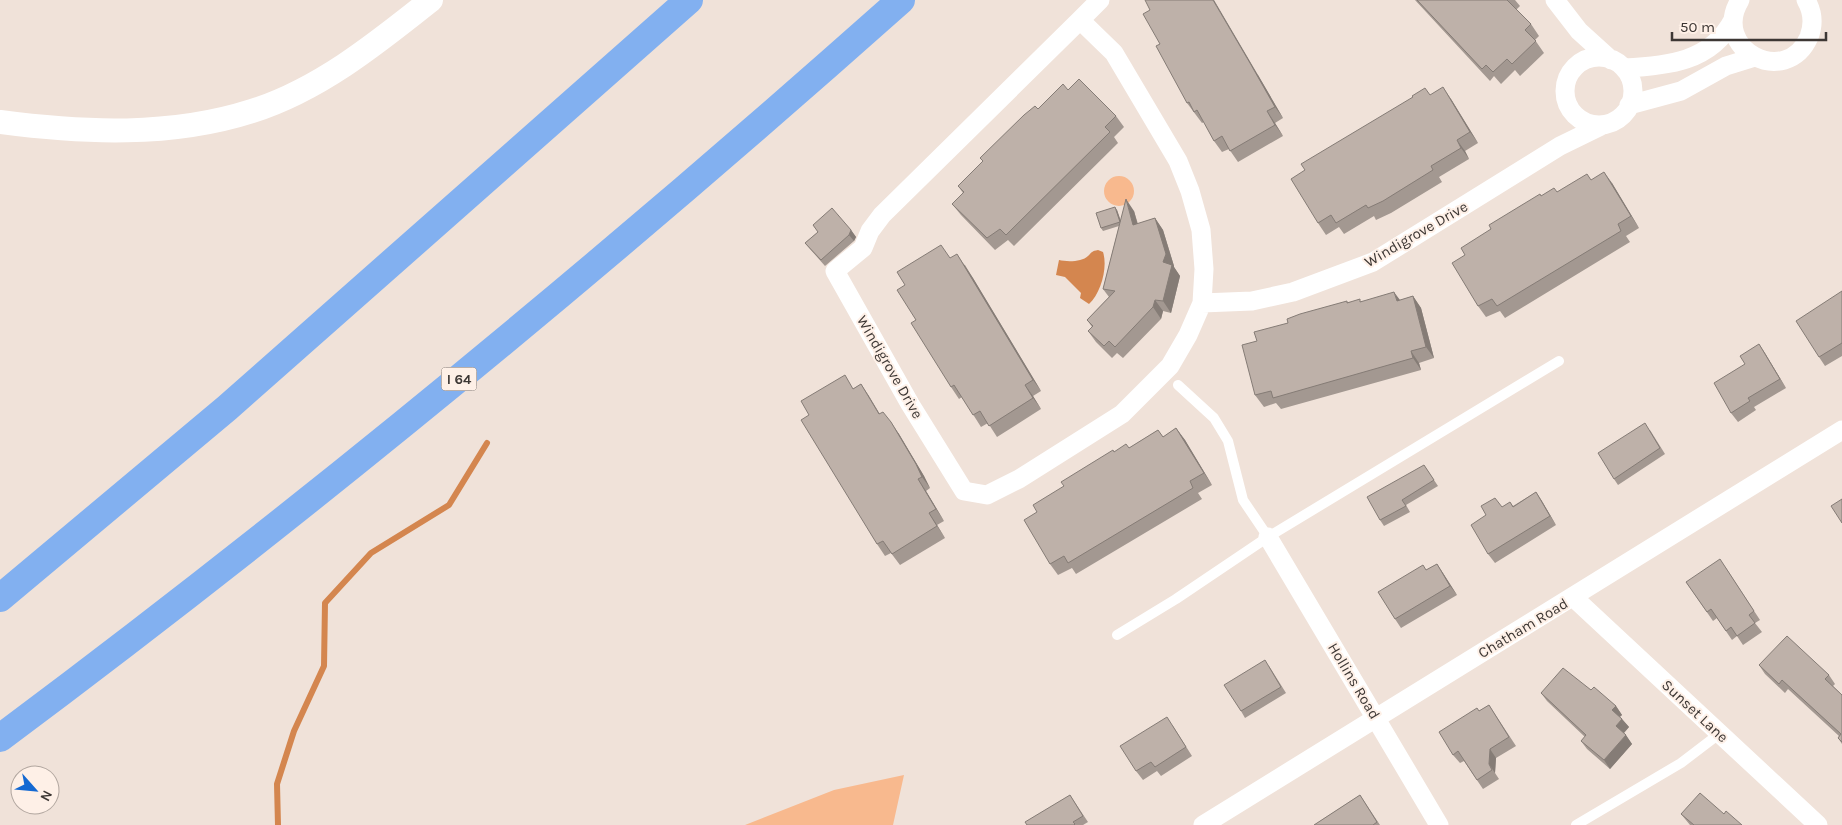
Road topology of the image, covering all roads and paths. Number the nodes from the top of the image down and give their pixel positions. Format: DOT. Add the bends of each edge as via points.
graph roads {
  1 [pos="431,0"];
  2 [pos="688,0"];
  3 [pos="901,0"];
  4 [pos="1100,0"];
  5 [pos="1555,0"];
  6 [pos="1740,0"];
  7 [pos="1807,0"];
  8 [pos="1080,20"];
  9 [pos="1733,20"];
  10 [pos="1579,31"];
  11 [pos="1755,57"];
  12 [pos="1618,64"];
  13 [pos="1575,66"];
  14 [pos="1629,105"];
  15 [pos="1569,109"];
  16 [pos="0,122"];
  17 [pos="1603,125"];
  18 [pos="1560,146"];
  19 [pos="1202,303"];
  20 [pos="1559,361"];
  21 [pos="1178,385"];
  22 [pos="1842,430"];
  23 [pos="1268,537"];
  24 [pos="1573,597"];
  25 [pos="0,598"];
  26 [pos="1117,635"];
  27 [pos="1376,717"];
  28 [pos="1719,734"];
  29 [pos="0,738"];
  30 [pos="1203,825"];
  31 [pos="1439,825"];
  32 [pos="1576,825"];
  33 [pos="1818,825"];
  1 -- 16 [label="street" via="342,67 298,92 253,111 189,125 136,130 38,127"];
  2 -- 25 [label="highway" via="227,408"];
  3 -- 29 [label="highway, I 64" via="703,174 457,380"];
  4 -- 8 [label="street, Windigrove Drive"];
  5 -- 10 [label="street"];
  6 -- 9 [label="street"];
  7 -- 11 [label="street" via="1812,26 1802,49 1780,61"];
  8 -- 19 [label="street, Windigrove Drive" via="1114,54 1178,161 1201,230"];
  8 -- 19 [label="street, Windigrove Drive" via="882,215 863,248 835,271 910,404 964,491 987,495 1020,479 1122,414 1170,366"];
  9 -- 11 [label="street" via="1738,42"];
  9 -- 12 [label="street" via="1725,36 1701,54 1664,66"];
  10 -- 12 [label="street"];
  10 -- 13 [label="street"];
  11 -- 14 [label="street" via="1726,66 1681,91"];
  12 -- 13 [label="street" via="1592,58"];
  12 -- 14 [label="street" via="1631,81 1633,91"];
  13 -- 15 [label="street" via="1564,90"];
  14 -- 17 [label="street" via="1621,117"];
  15 -- 17 [label="street" via="1584,121"];
  15 -- 18 [label="street"];
  17 -- 18 [label="street, Windigrove Drive"];
  18 -- 19 [label="street, Windigrove Drive" via="1373,262 1293,292 1252,301"];
  20 -- 23 [label="lane"];
  21 -- 23 [label="lane" via="1214,418 1228,440 1243,500"];
  22 -- 24 [label="street, Chatham Road"];
  23 -- 26 [label="lane"];
  23 -- 27 [label="street, Hollins Road"];
  24 -- 27 [label="street, Chatham Road"];
  24 -- 28 [label="street, Sunset Lane"];
  27 -- 30 [label="street, Chatham Road"];
  27 -- 31 [label="street, Hollins Road"];
  28 -- 32 [label="lane" via="1680,763"];
  28 -- 33 [label="street, Sunset Lane"];
}
